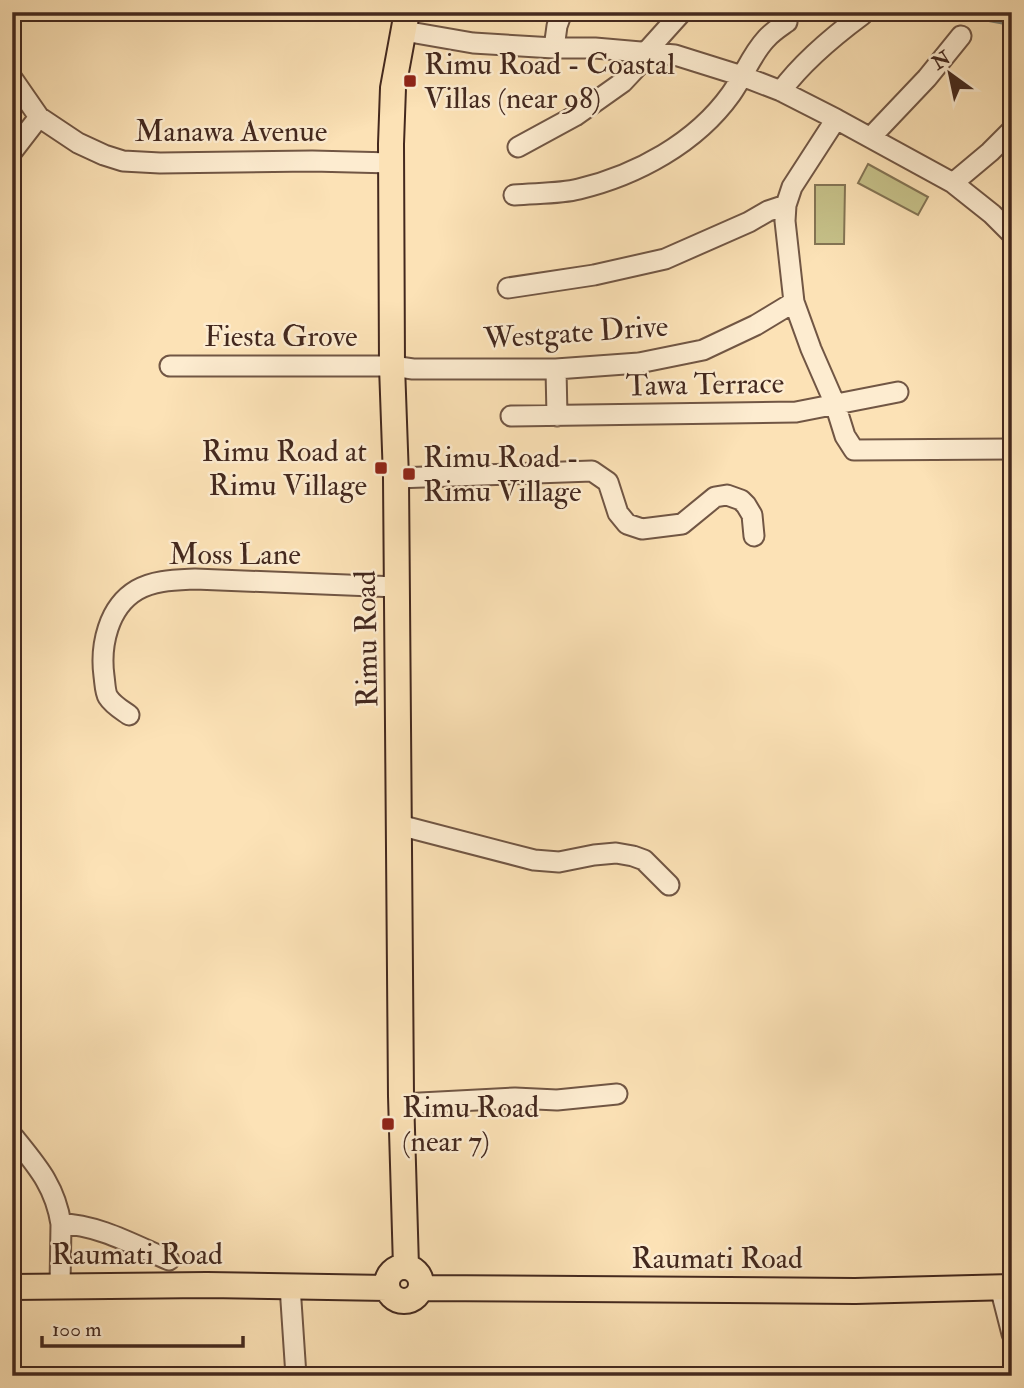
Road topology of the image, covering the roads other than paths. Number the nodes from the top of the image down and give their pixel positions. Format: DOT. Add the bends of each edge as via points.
graph roads {
  1 [pos="562,12"];
  2 [pos="682,12"];
  3 [pos="862,15"];
  4 [pos="406,22"];
  5 [pos="787,22"];
  6 [pos="961,36"];
  7 [pos="554,48"];
  8 [pos="646,52"];
  9 [pos="741,76"];
  10 [pos="12,78"];
  11 [pos="781,92"];
  12 [pos="39,117"];
  13 [pos="836,119"];
  14 [pos="1012,130"];
  15 [pos="871,137"];
  16 [pos="518,147"];
  17 [pos="12,152"];
  18 [pos="392,163"];
  19 [pos="953,183"];
  20 [pos="514,194"];
  21 [pos="786,205"];
  22 [pos="1012,234"];
  23 [pos="508,288"];
  24 [pos="794,302"];
  25 [pos="170,366"];
  26 [pos="392,366"];
  27 [pos="556,369"];
  28 [pos="898,392"];
  29 [pos="835,404"];
  30 [pos="511,416"];
  31 [pos="557,416"];
  32 [pos="1012,449"];
  33 [pos="396,478"];
  34 [pos="754,536"];
  35 [pos="397,587"];
  36 [pos="129,715"];
  37 [pos="399,825"];
  38 [pos="669,886"];
  39 [pos="617,1094"];
  40 [pos="401,1104"];
  41 [pos="12,1135"];
  42 [pos="61,1224"];
  43 [pos="169,1260"];
  44 [pos="406,1267"];
  45 [pos="60,1286"];
  46 [pos="290,1286"];
  47 [pos="12,1287"];
  48 [pos="1006,1287"];
  49 [pos="387,1288"];
  50 [pos="421,1288"];
  51 [pos="1012,1334"];
  52 [pos="296,1376"];
  1 -- 7 [label="street"];
  2 -- 8 [label="street"];
  3 -- 11 [label="street"];
  4 -- 7 [label="street" via="473,43"];
  4 -- 18 [label="main road, Rimu Road" via="393,88"];
  5 -- 9 [label="street" via="766,39"];
  6 -- 15 [label="street"];
  7 -- 8 [label="street"];
  8 -- 9 [label="street" via="675,55"];
  8 -- 16 [label="street" via="623,82 575,116"];
  9 -- 11 [label="street"];
  9 -- 20 [label="street" via="706,122 642,166 576,190"];
  10 -- 12 [label="street, Manawa Avenue"];
  11 -- 13 [label="street"];
  12 -- 17 [label="street"];
  12 -- 18 [label="street, Manawa Avenue" via="78,143 123,161"];
  13 -- 15 [label="street"];
  13 -- 21 [label="street" via="792,187"];
  14 -- 19 [label="street"];
  15 -- 19 [label="street"];
  18 -- 26 [label="main road, Rimu Road"];
  19 -- 22 [label="street"];
  21 -- 23 [label="street" via="665,258"];
  21 -- 24 [label="street"];
  24 -- 27 [label="street, Westgate Drive" via="703,350 639,363"];
  24 -- 29 [label="street"];
  25 -- 26 [label="street, Fiesta Grove"];
  26 -- 27 [label="street, Westgate Drive"];
  26 -- 33 [label="main road, Rimu Road"];
  27 -- 31 [label="street"];
  28 -- 29 [label="street, Tawa Terrace"];
  29 -- 31 [label="street, Tawa Terrace" via="796,412"];
  29 -- 32 [label="street" via="854,450"];
  30 -- 31 [label="street, Tawa Terrace"];
  33 -- 34 [label="street" via="592,471 608,482 618,513 627,524 642,529 682,524 715,497 727,495 746,505"];
  33 -- 35 [label="main road, Rimu Road"];
  35 -- 36 [label="street, Moss Lane" via="195,579 162,581 137,590 122,603 106,634 103,669 107,695"];
  35 -- 37 [label="main road, Rimu Road"];
  37 -- 38 [label="street" via="534,860 559,862 616,853 633,856 644,860"];
  37 -- 40 [label="main road, Rimu Road"];
  39 -- 40 [label="street"];
  40 -- 44 [label="main road, Rimu Road"];
  41 -- 42 [label="street" via="51,1188"];
  42 -- 43 [label="street" via="90,1227"];
  42 -- 45 [label="street"];
  44 -- 49 [label="main road" via="391,1273"];
  44 -- 50 [label="main road" via="418,1274"];
  45 -- 46 [label="main road, Raumati Road"];
  45 -- 47 [label="main road, Raumati Road"];
  46 -- 49 [label="main road, Raumati Road"];
  46 -- 52 [label="street"];
  48 -- 50 [label="main road, Raumati Road" via="855,1291"];
  48 -- 51 [label="street"];
  49 -- 50 [label="main road" via="394,1298 404,1301 415,1297"];
}
